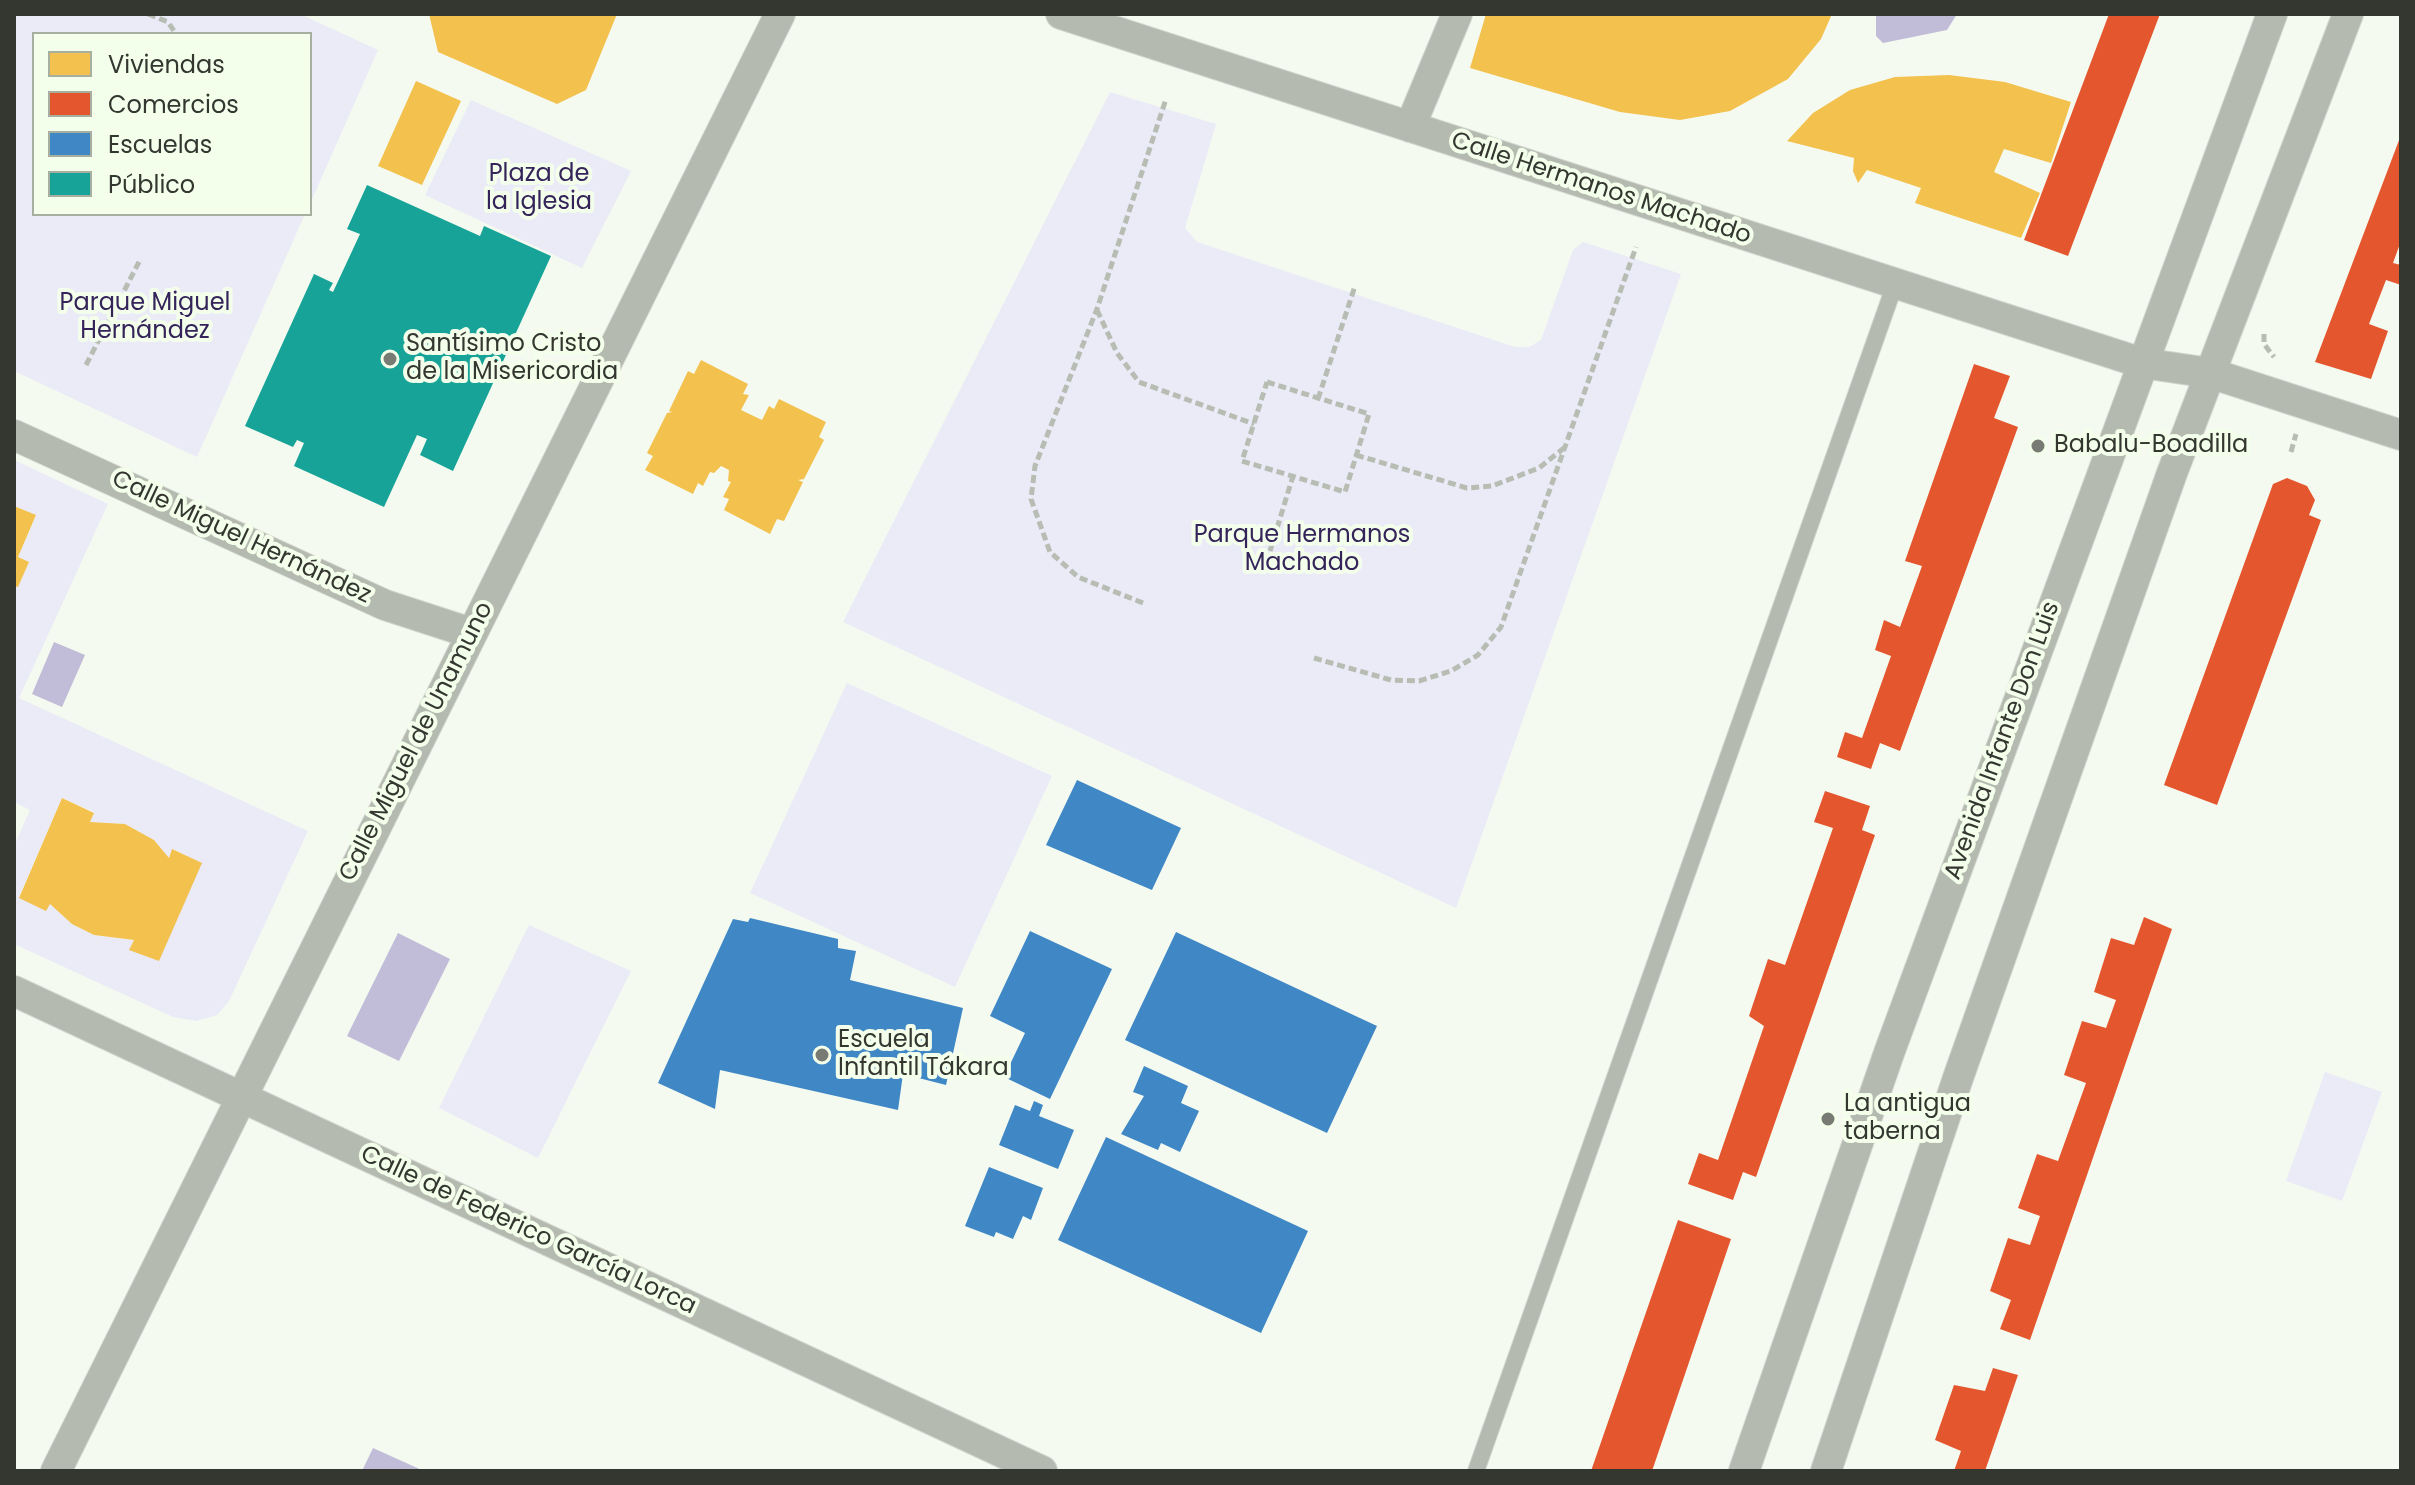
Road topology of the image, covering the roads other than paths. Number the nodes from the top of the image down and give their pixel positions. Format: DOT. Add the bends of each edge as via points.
graph roads {
  1 [pos="780,14"];
  2 [pos="1061,14"];
  3 [pos="1457,14"];
  4 [pos="2272,14"];
  5 [pos="2348,14"];
  6 [pos="1410,127"];
  7 [pos="1895,284"];
  8 [pos="2142,363"];
  9 [pos="2210,373"];
  10 [pos="14,435"];
  11 [pos="2401,435"];
  12 [pos="471,633"];
  13 [pos="14,991"];
  14 [pos="240,1097"];
  15 [pos="56,1471"];
  16 [pos="1042,1471"];
  17 [pos="1476,1471"];
  18 [pos="1744,1471"];
  19 [pos="1826,1471"];
  1 -- 12 [label="street, Calle Miguel de Unamuno"];
  2 -- 6 [label="street, Calle Hermanos Machado"];
  3 -- 6 [label="street"];
  4 -- 8 [label="street, Avenida Infante Don Luis"];
  5 -- 9 [label="street"];
  6 -- 7 [label="street, Calle Hermanos Machado"];
  7 -- 8 [label="street, Calle Hermanos Machado"];
  7 -- 17 [label="lane"];
  8 -- 9 [label="street, Calle Hermanos Machado"];
  8 -- 18 [label="street, Avenida Infante Don Luis" via="1889,1053"];
  9 -- 11 [label="street, Calle Hermanos Machado"];
  9 -- 19 [label="street" via="1958,1078"];
  10 -- 12 [label="street, Calle Miguel Hernández" via="385,605"];
  12 -- 14 [label="street, Calle Miguel de Unamuno"];
  13 -- 14 [label="street, Calle de Federico García Lorca"];
  14 -- 15 [label="street, Calle Miguel de Unamuno"];
  14 -- 16 [label="street, Calle de Federico García Lorca"];
}
